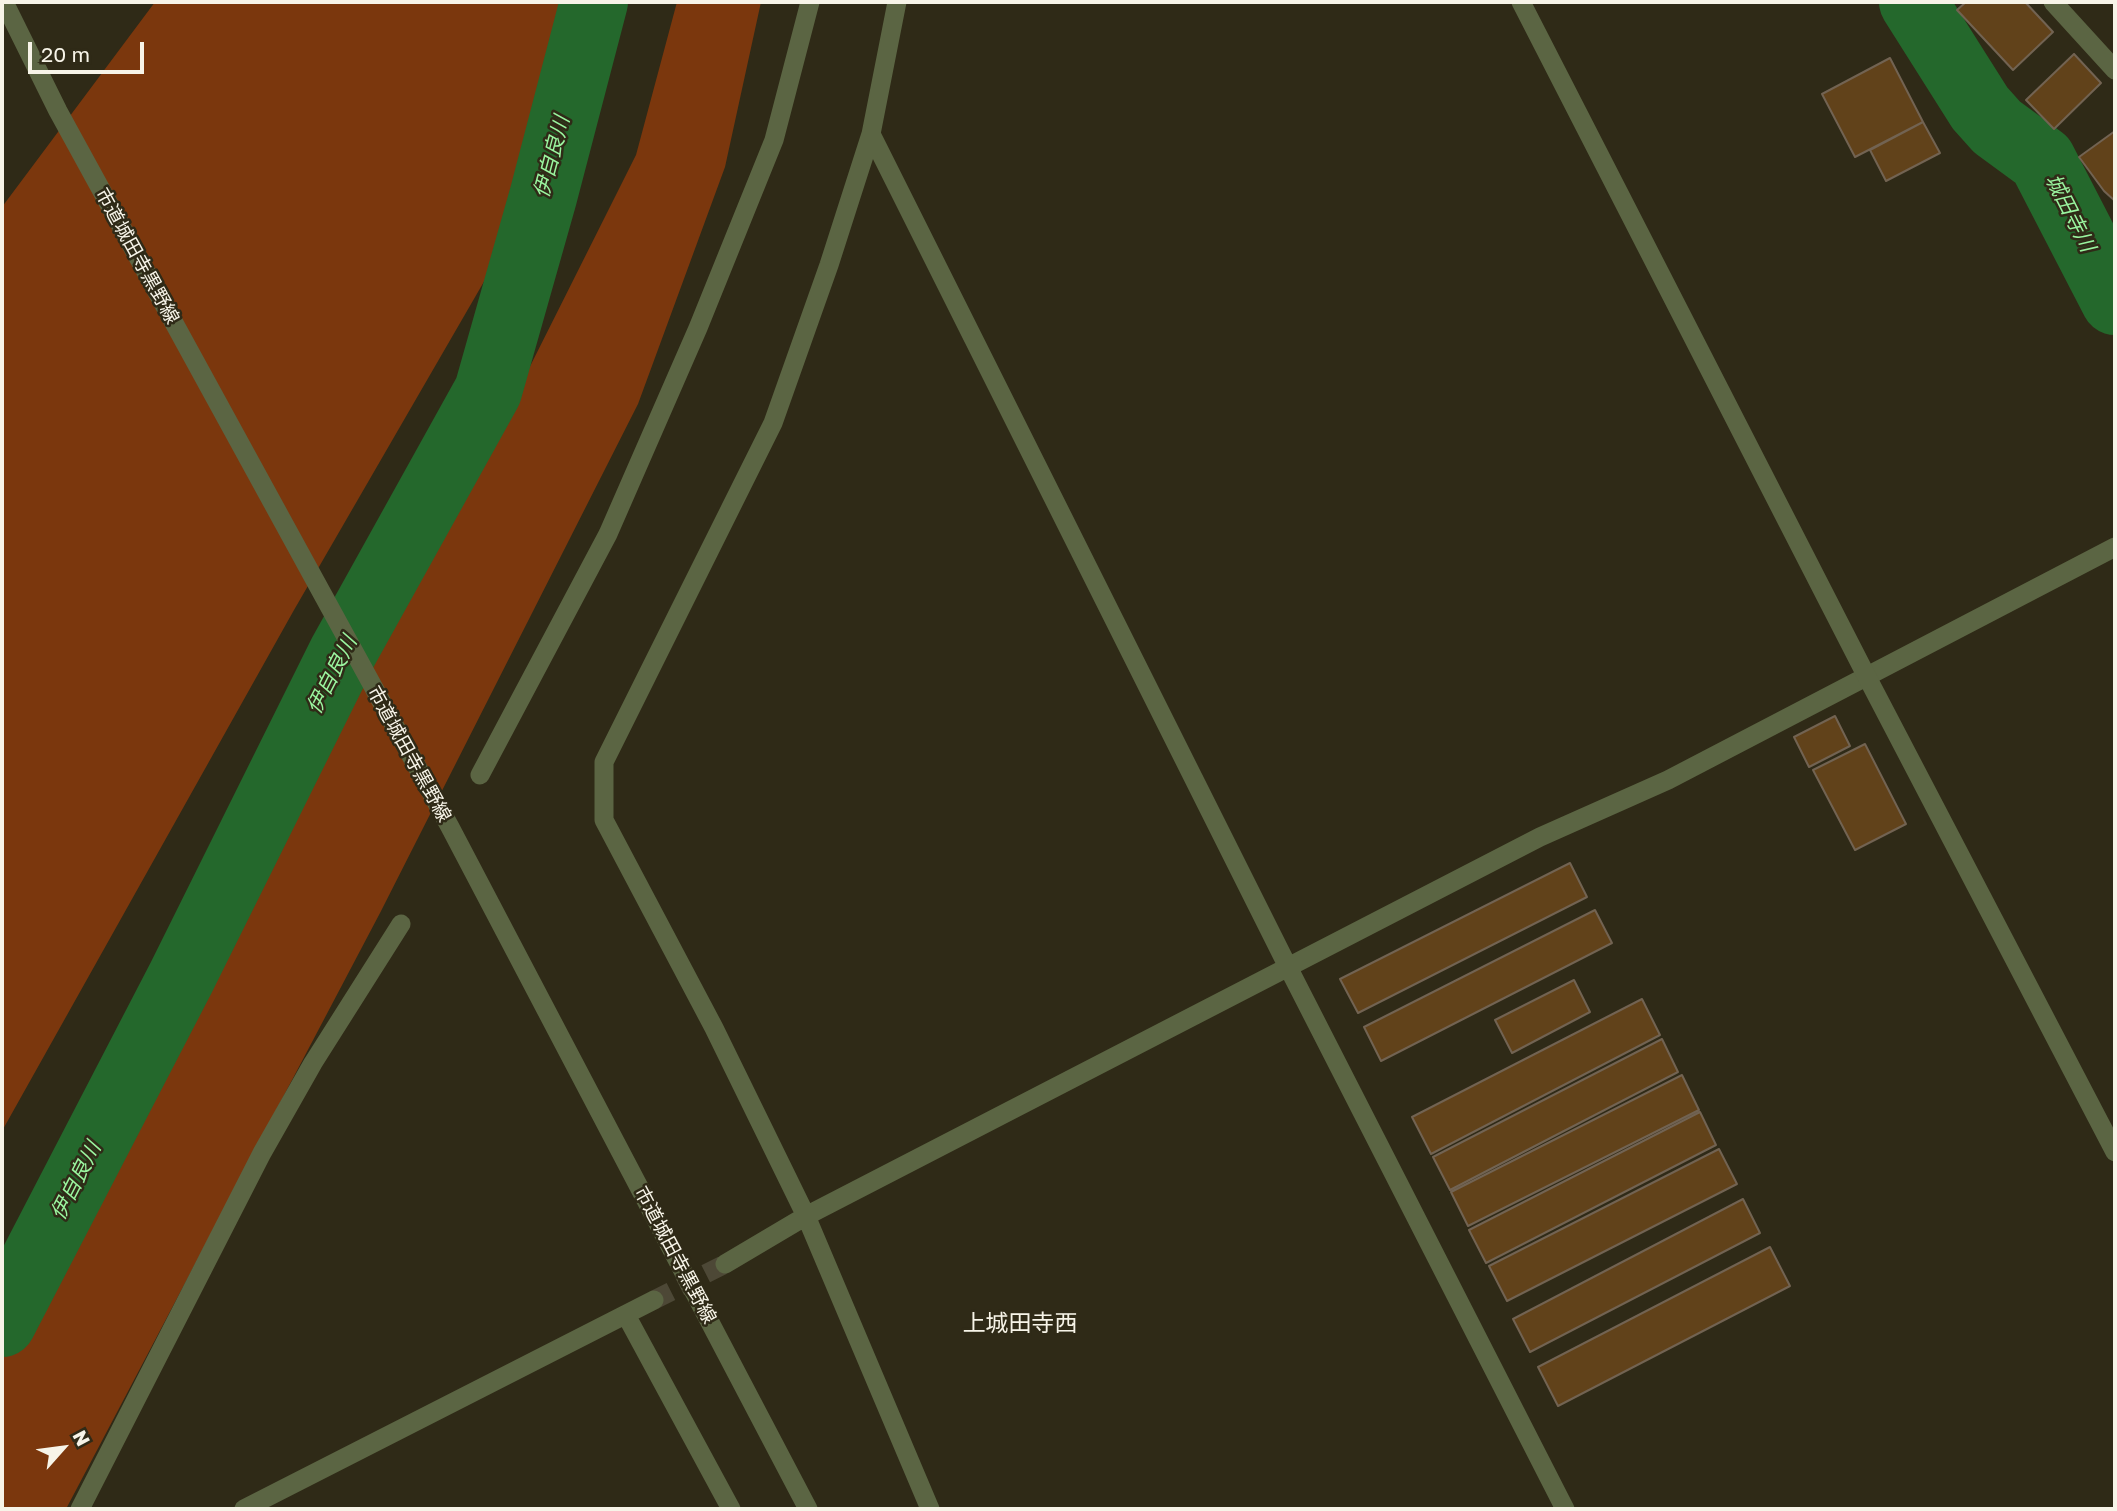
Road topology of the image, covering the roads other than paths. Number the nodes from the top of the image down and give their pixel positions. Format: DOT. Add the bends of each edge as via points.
graph roads {
  1 [pos="4,2"];
  2 [pos="810,2"];
  3 [pos="897,2"];
  4 [pos="1521,2"];
  5 [pos="2053,2"];
  6 [pos="2115,70"];
  7 [pos="871,134"];
  8 [pos="2115,547"];
  9 [pos="1866,675"];
  10 [pos="480,775"];
  11 [pos="401,924"];
  12 [pos="1288,967"];
  13 [pos="2115,1152"];
  14 [pos="806,1216"];
  15 [pos="726,1264"];
  16 [pos="654,1300"];
  17 [pos="626,1315"];
  18 [pos="80,1509"];
  19 [pos="244,1509"];
  20 [pos="731,1509"];
  21 [pos="808,1509"];
  22 [pos="930,1509"];
  23 [pos="1564,1509"];
  1 -- 21 [label="street, 市道城田寺黒野線" via="58,111 450,827"];
  2 -- 10 [label="street" via="774,140 698,328 608,534"];
  3 -- 7 [label="street"];
  4 -- 9 [label="street"];
  5 -- 6 [label="street"];
  7 -- 12 [label="street"];
  7 -- 14 [label="street" via="773,423 604,762 604,820"];
  8 -- 9 [label="street"];
  9 -- 12 [label="street" via="1668,780 1540,837"];
  9 -- 13 [label="street"];
  11 -- 18 [label="street" via="262,1153"];
  12 -- 14 [label="street"];
  12 -- 23 [label="street"];
  14 -- 15 [label="street"];
  14 -- 22 [label="street"];
  16 -- 17 [label="street"];
  17 -- 19 [label="street"];
  17 -- 20 [label="street"];
}
